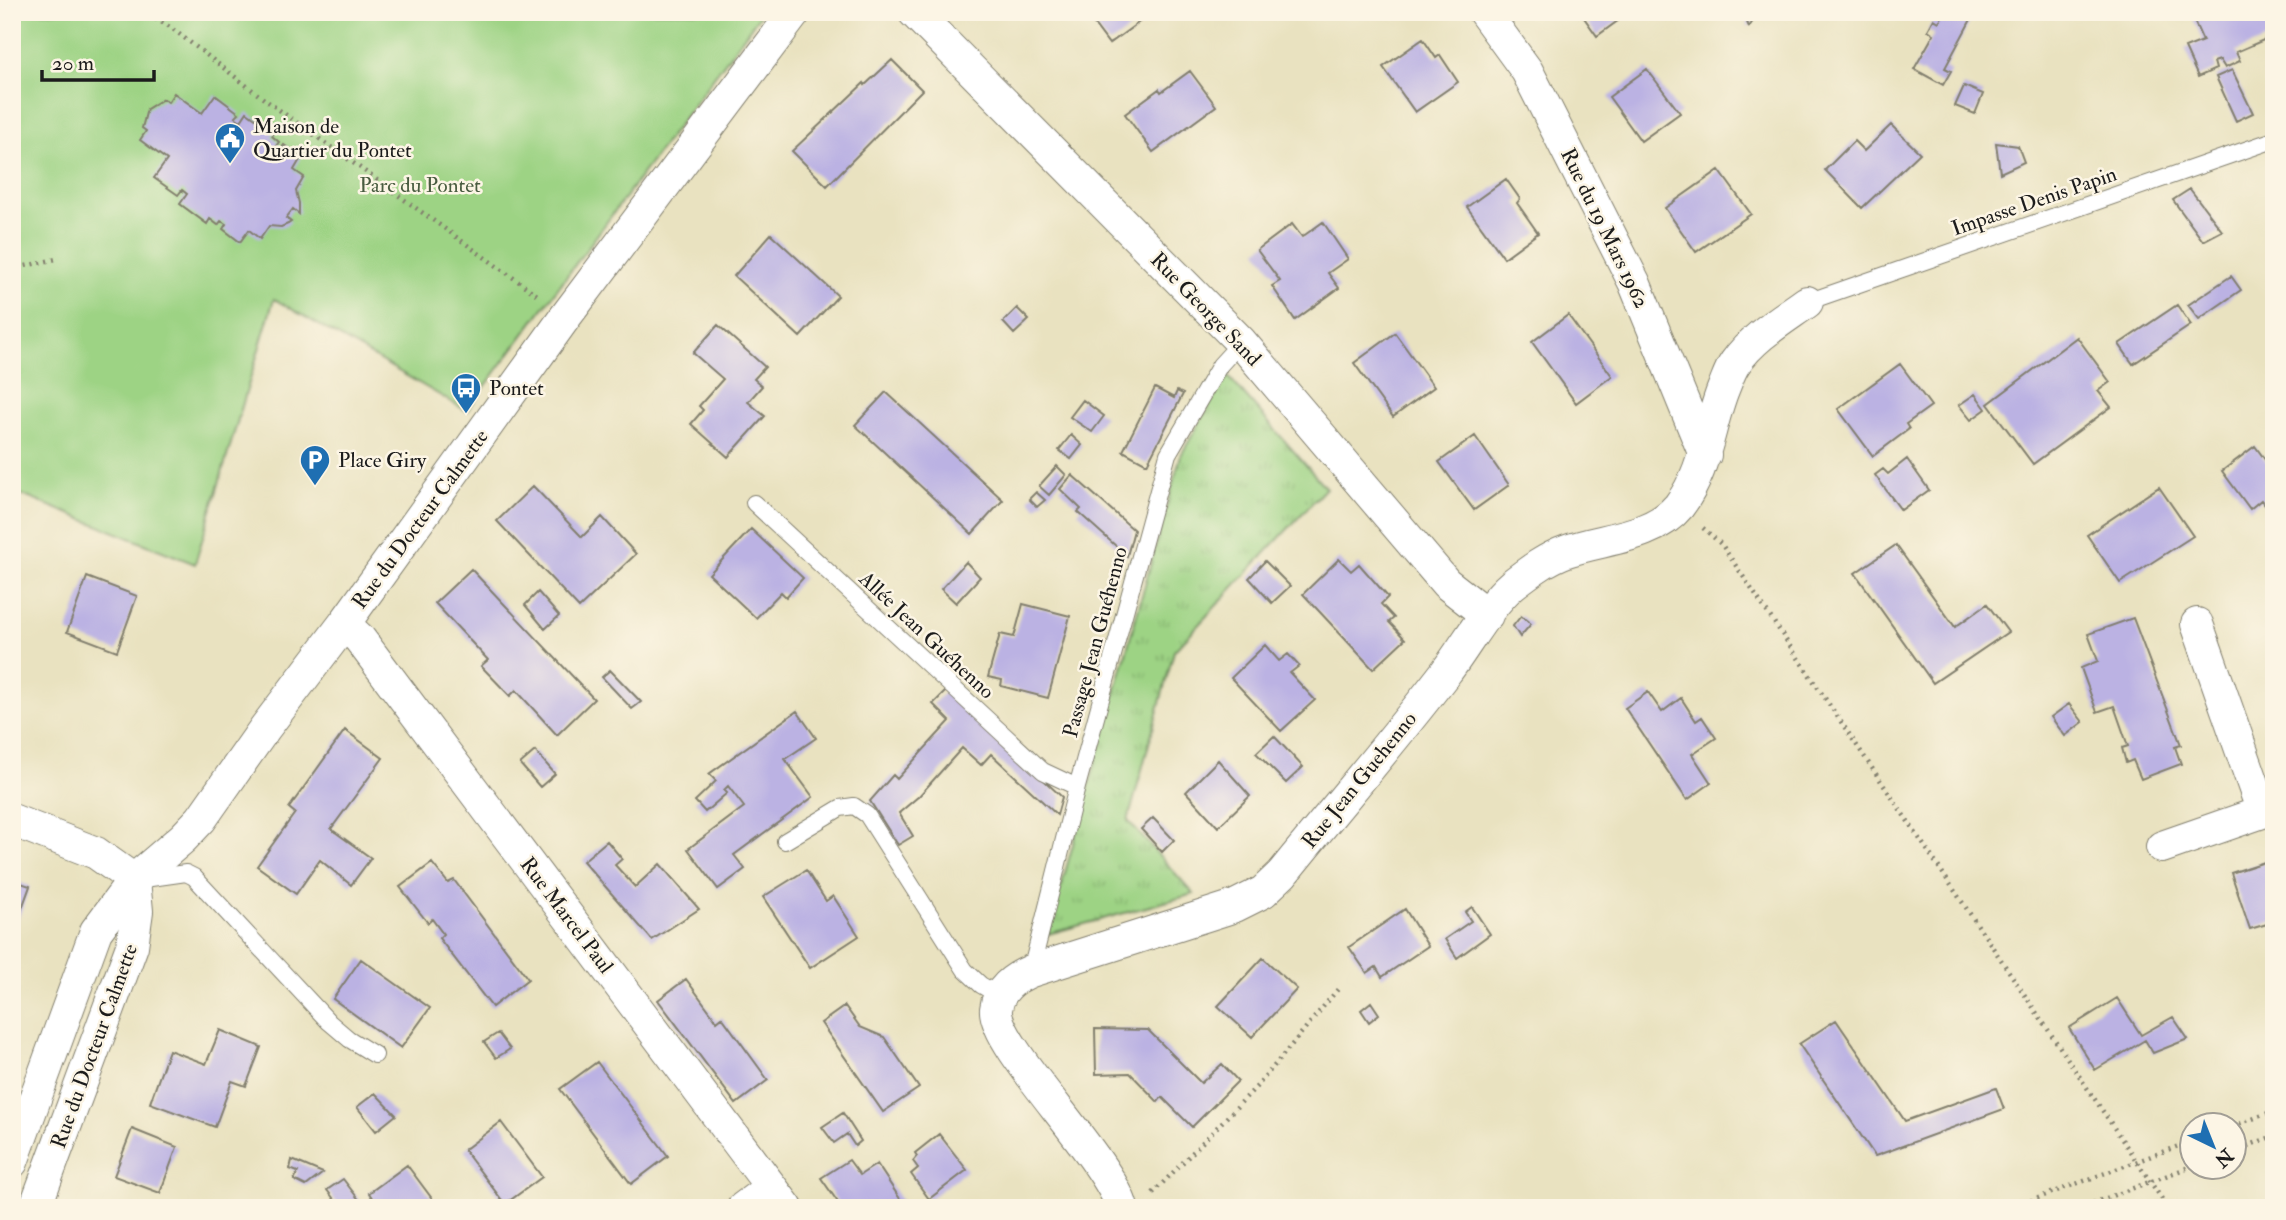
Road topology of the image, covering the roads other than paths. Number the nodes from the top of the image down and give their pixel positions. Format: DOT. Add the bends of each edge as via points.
graph roads {
  1 [pos="795,12"];
  2 [pos="914,12"];
  3 [pos="1484,12"];
  4 [pos="2274,140"];
  5 [pos="1807,302"];
  6 [pos="1241,342"];
  7 [pos="1704,454"];
  8 [pos="754,503"];
  9 [pos="1487,615"];
  10 [pos="344,624"];
  11 [pos="2197,624"];
  12 [pos="1077,787"];
  13 [pos="2268,810"];
  14 [pos="12,820"];
  15 [pos="785,841"];
  16 [pos="2162,847"];
  17 [pos="134,880"];
  18 [pos="1031,971"];
  19 [pos="1000,996"];
  20 [pos="375,1055"];
  21 [pos="12,1162"];
  22 [pos="779,1197"];
  23 [pos="1134,1204"];
  24 [pos="35,1208"];
  25 [pos="743,1208"];
  1 -- 10 [label="street, Rue du Docteur Calmette" via="566,316"];
  2 -- 6 [label="street, Rue George Sand"];
  3 -- 7 [label="street, Rue du 19 Mars 1962" via="1527,71 1634,282"];
  4 -- 5 [label="lane, Impasse Denis Papin"];
  5 -- 7 [label="street, Rue Jean Guehenno" via="1757,338 1733,365"];
  6 -- 9 [label="street, Rue George Sand" via="1446,583"];
  6 -- 12 [label="lane, Passage Jean Guéhenno" via="1220,365 1168,454"];
  7 -- 9 [label="street, Rue Jean Guehenno" via="1678,506 1662,520 1539,564 1510,586"];
  8 -- 12 [label="lane, Allée Jean Guéhenno" via="1043,771"];
  9 -- 18 [label="street, Rue Jean Guehenno" via="1438,682 1263,892 1234,906"];
  10 -- 17 [label="street, Rue du Docteur Calmette" via="201,819"];
  10 -- 22 [label="street, Rue Marcel Paul"];
  11 -- 13 [label="street"];
  12 -- 18 [label="lane, Passage Jean Guéhenno"];
  13 -- 16 [label="street"];
  14 -- 17 [label="street" via="96,853"];
  15 -- 19 [label="lane" via="840,808 853,806 867,815 965,970"];
  17 -- 20 [label="lane" via="186,873 194,877 329,1022"];
  17 -- 21 [label="street, Rue du Docteur Calmette" via="96,930"];
  17 -- 24 [label="street, Rue du Docteur Calmette" via="137,911 132,946"];
  18 -- 19 [label="street, Rue Jean Guehenno" via="1010,983"];
  19 -- 23 [label="street" via="999,1025 1014,1049 1118,1194"];
  22 -- 25 [label="street"];
}
